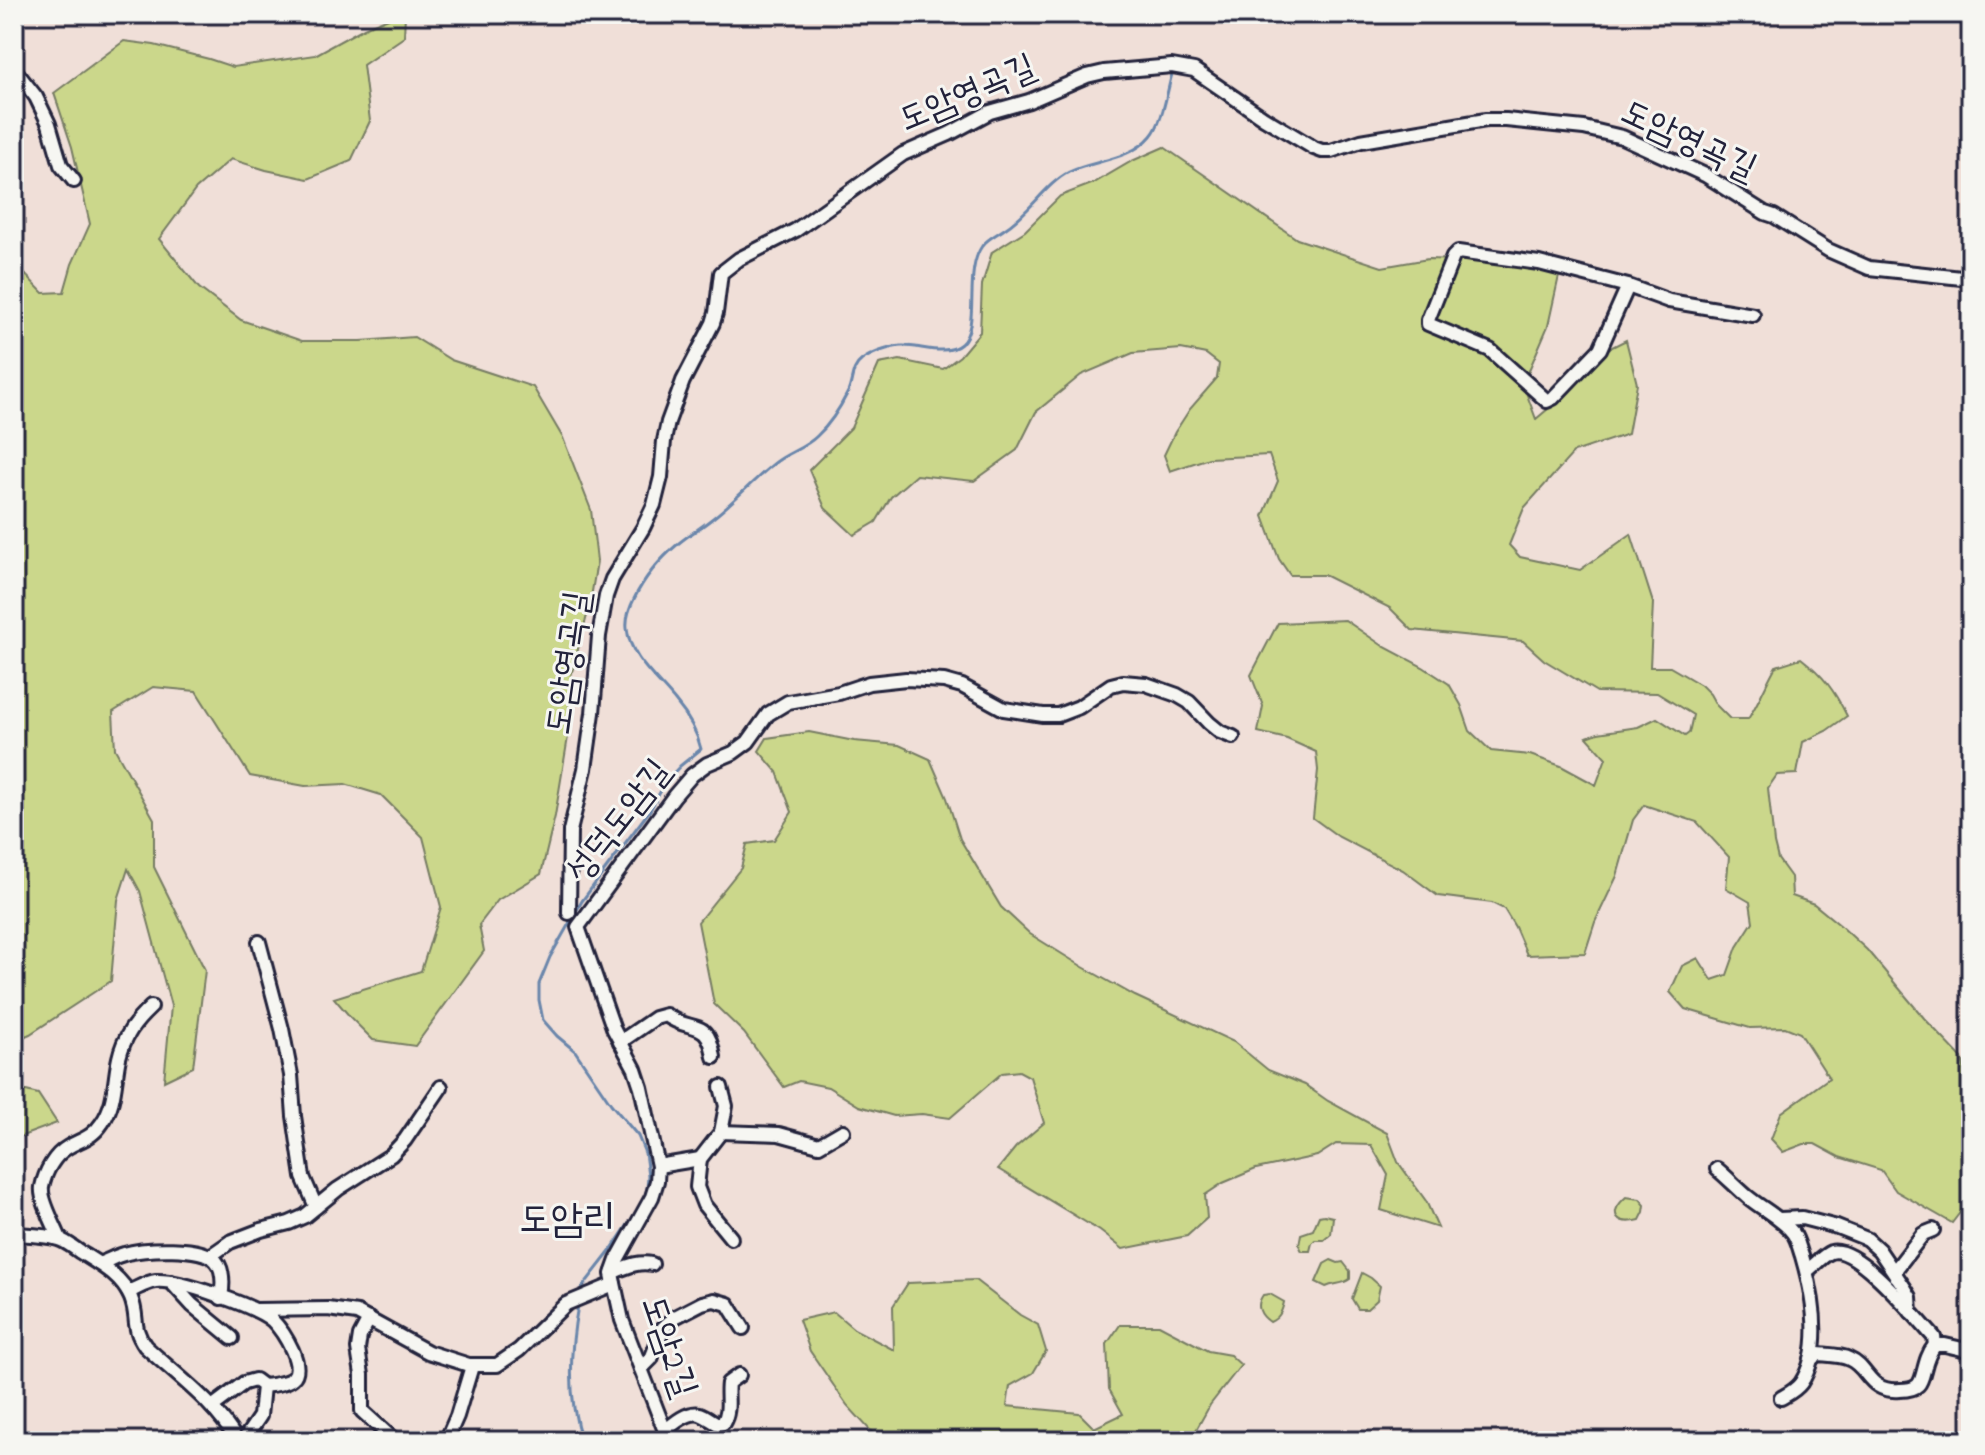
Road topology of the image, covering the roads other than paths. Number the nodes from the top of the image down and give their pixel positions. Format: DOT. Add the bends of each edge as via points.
graph roads {
  1 [pos="14,69"];
  2 [pos="74,181"];
  3 [pos="1971,279"];
  4 [pos="1628,286"];
  5 [pos="1753,315"];
  6 [pos="1233,737"];
  7 [pos="569,913"];
  8 [pos="259,942"];
  9 [pos="151,1007"];
  10 [pos="620,1042"];
  11 [pos="714,1057"];
  12 [pos="441,1087"];
  13 [pos="721,1087"];
  14 [pos="843,1131"];
  15 [pos="721,1132"];
  16 [pos="700,1159"];
  17 [pos="658,1166"];
  18 [pos="1717,1169"];
  19 [pos="316,1207"];
  20 [pos="1780,1219"];
  21 [pos="1933,1230"];
  22 [pos="14,1234"];
  23 [pos="731,1238"];
  24 [pos="60,1239"];
  25 [pos="210,1256"];
  26 [pos="101,1263"];
  27 [pos="652,1264"];
  28 [pos="1807,1271"];
  29 [pos="1896,1276"];
  30 [pos="614,1278"];
  31 [pos="171,1282"];
  32 [pos="128,1292"];
  33 [pos="221,1298"];
  34 [pos="256,1310"];
  35 [pos="1911,1312"];
  36 [pos="369,1319"];
  37 [pos="743,1328"];
  38 [pos="232,1338"];
  39 [pos="1935,1345"];
  40 [pos="1971,1351"];
  41 [pos="1811,1359"];
  42 [pos="472,1366"];
  43 [pos="641,1369"];
  44 [pos="739,1375"];
  45 [pos="263,1386"];
  46 [pos="1781,1398"];
  47 [pos="212,1407"];
  48 [pos="666,1436"];
  49 [pos="237,1441"];
  50 [pos="243,1441"];
  51 [pos="395,1441"];
  52 [pos="446,1441"];
  1 -- 2 [label="street" via="36,97 61,165"];
  3 -- 7 [label="street, 도암영곡길" via="1881,270 1843,258 1705,175 1622,137 1584,128 1486,120 1322,151 1202,74 1172,66 1087,76 990,112 903,154 796,230 721,273 713,323 668,422 654,505 612,579 603,606 589,746 570,831"];
  4 -- 4 [label="street" via="1539,263 1458,252 1428,324 1490,350 1547,401 1600,349"];
  4 -- 5 [label="street" via="1669,301"];
  6 -- 10 [label="street, 성덕도암길" via="1177,695 1123,682 1058,715 1004,709 944,681 906,679 788,702 768,714 748,742 692,775 578,927"];
  8 -- 19 [label="street" via="291,1075 303,1177"];
  9 -- 24 [label="street" via="128,1031 103,1123 83,1142 60,1153 46,1175 41,1190"];
  10 -- 11 [label="street" via="666,1015 702,1029"];
  10 -- 17 [label="street" via="641,1087"];
  12 -- 19 [label="street" via="391,1155"];
  13 -- 15 [label="street" via="726,1106"];
  14 -- 15 [label="street" via="819,1145 779,1134"];
  15 -- 16 [label="street"];
  16 -- 17 [label="street"];
  16 -- 23 [label="street" via="701,1198"];
  17 -- 30 [label="street" via="652,1197 619,1257"];
  18 -- 20 [label="street"];
  19 -- 25 [label="street" via="289,1223 230,1242"];
  20 -- 28 [label="street" via="1794,1235"];
  20 -- 29 [label="street" via="1802,1218 1867,1239"];
  21 -- 29 [label="street" via="1923,1234"];
  22 -- 24 [label="street"];
  24 -- 26 [label="street"];
  25 -- 26 [label="street" via="153,1249"];
  25 -- 33 [label="street" via="222,1277"];
  26 -- 32 [label="street"];
  27 -- 30 [label="street" via="629,1265"];
  28 -- 35 [label="street" via="1831,1252 1843,1252 1874,1273"];
  28 -- 41 [label="street" via="1813,1308"];
  29 -- 35 [label="street" via="1910,1297"];
  30 -- 42 [label="street" via="566,1304 497,1365"];
  30 -- 43 [label="street, 도암2길" via="622,1320"];
  31 -- 32 [label="street" via="155,1281"];
  31 -- 33 [label="street"];
  31 -- 38 [label="street"];
  32 -- 47 [label="street" via="137,1335 145,1346"];
  33 -- 34 [label="street"];
  34 -- 36 [label="street" via="328,1309"];
  34 -- 45 [label="street" via="286,1336 299,1366 285,1383"];
  35 -- 39 [label="street"];
  36 -- 42 [label="street" via="428,1352"];
  36 -- 51 [label="street" via="358,1349 362,1411"];
  37 -- 43 [label="street" via="728,1304 702,1303 663,1328 651,1359"];
  39 -- 40 [label="street"];
  39 -- 41 [label="street" via="1918,1385 1898,1391 1884,1390 1850,1359 1818,1354"];
  41 -- 46 [label="street" via="1799,1386"];
  42 -- 52 [label="street"];
  43 -- 48 [label="street, 도암2길"];
  44 -- 48 [label="street, 도암2길" via="728,1383 729,1411 723,1423 696,1414 684,1417"];
  45 -- 47 [label="street" via="255,1380 244,1383"];
  45 -- 50 [label="street" via="260,1416"];
  47 -- 49 [label="street"];
}
